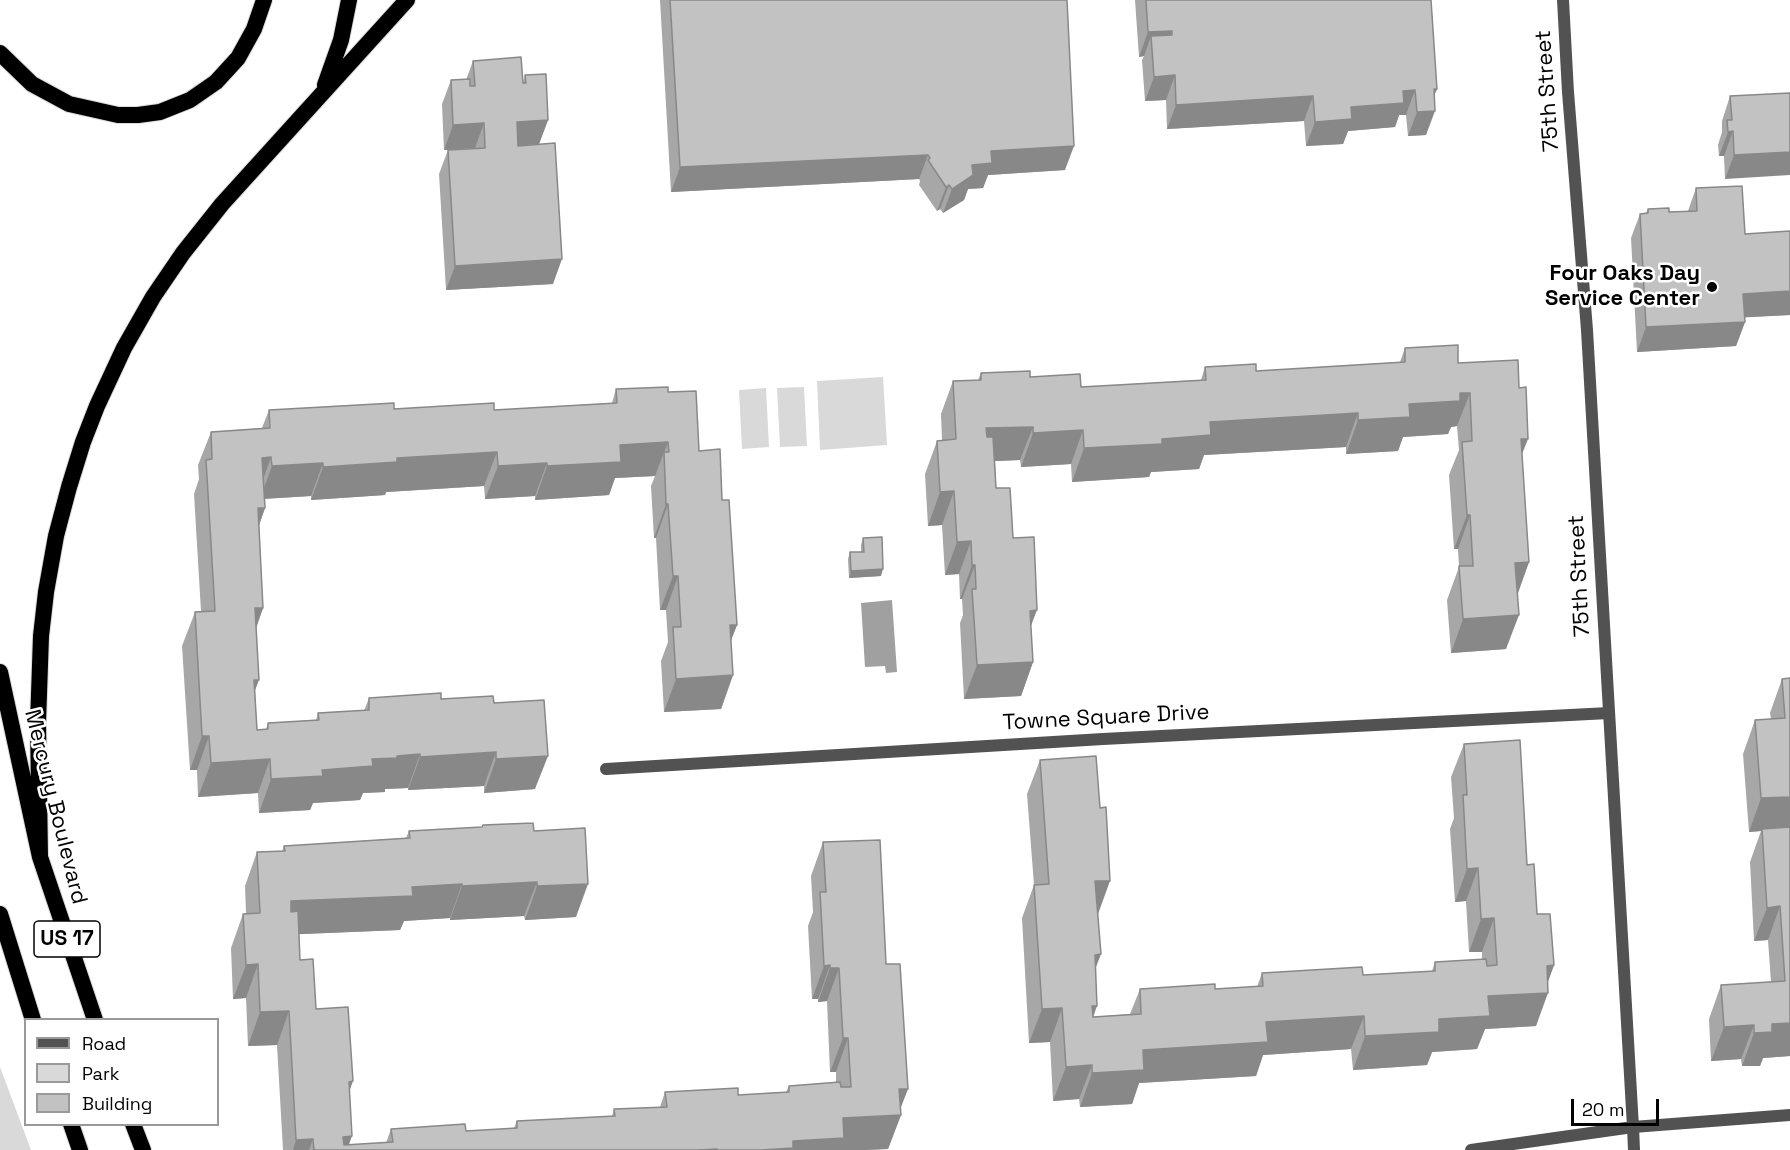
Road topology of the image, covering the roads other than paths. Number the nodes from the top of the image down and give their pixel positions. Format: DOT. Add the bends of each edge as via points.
graph roads {
  1 [pos="264,0"];
  2 [pos="349,0"];
  3 [pos="407,0"];
  4 [pos="1563,0"];
  5 [pos="0,53"];
  6 [pos="321,94"];
  7 [pos="0,672"];
  8 [pos="1609,713"];
  9 [pos="606,769"];
  10 [pos="40,857"];
  11 [pos="0,914"];
  12 [pos="32,1018"];
  13 [pos="94,1018"];
  14 [pos="1790,1115"];
  15 [pos="71,1126"];
  16 [pos="133,1126"];
  17 [pos="1633,1127"];
  18 [pos="80,1150"];
  19 [pos="143,1150"];
  20 [pos="1471,1150"];
  21 [pos="1634,1150"];
  1 -- 5 [label="highway" via="238,58 216,82 190,100 160,112 118,115 69,104 32,84"];
  2 -- 6 [label="highway" via="341,40"];
  3 -- 6 [label="highway"];
  4 -- 8 [label="street, 75th Street"];
  6 -- 10 [label="highway" via="183,253 124,348 83,442 56,536 41,636"];
  7 -- 10 [label="highway, Mercury Boulevard / US 17"];
  8 -- 9 [label="street, Towne Square Drive"];
  8 -- 17 [label="street, 75th Street"];
  10 -- 13 [label="highway, Mercury Boulevard / US 17"];
  11 -- 12 [label="highway, US 17"];
  14 -- 17 [label="street"];
  15 -- 18 [label="highway"];
  16 -- 19 [label="highway"];
  17 -- 20 [label="street"];
  17 -- 21 [label="street, 75th Street"];
}
